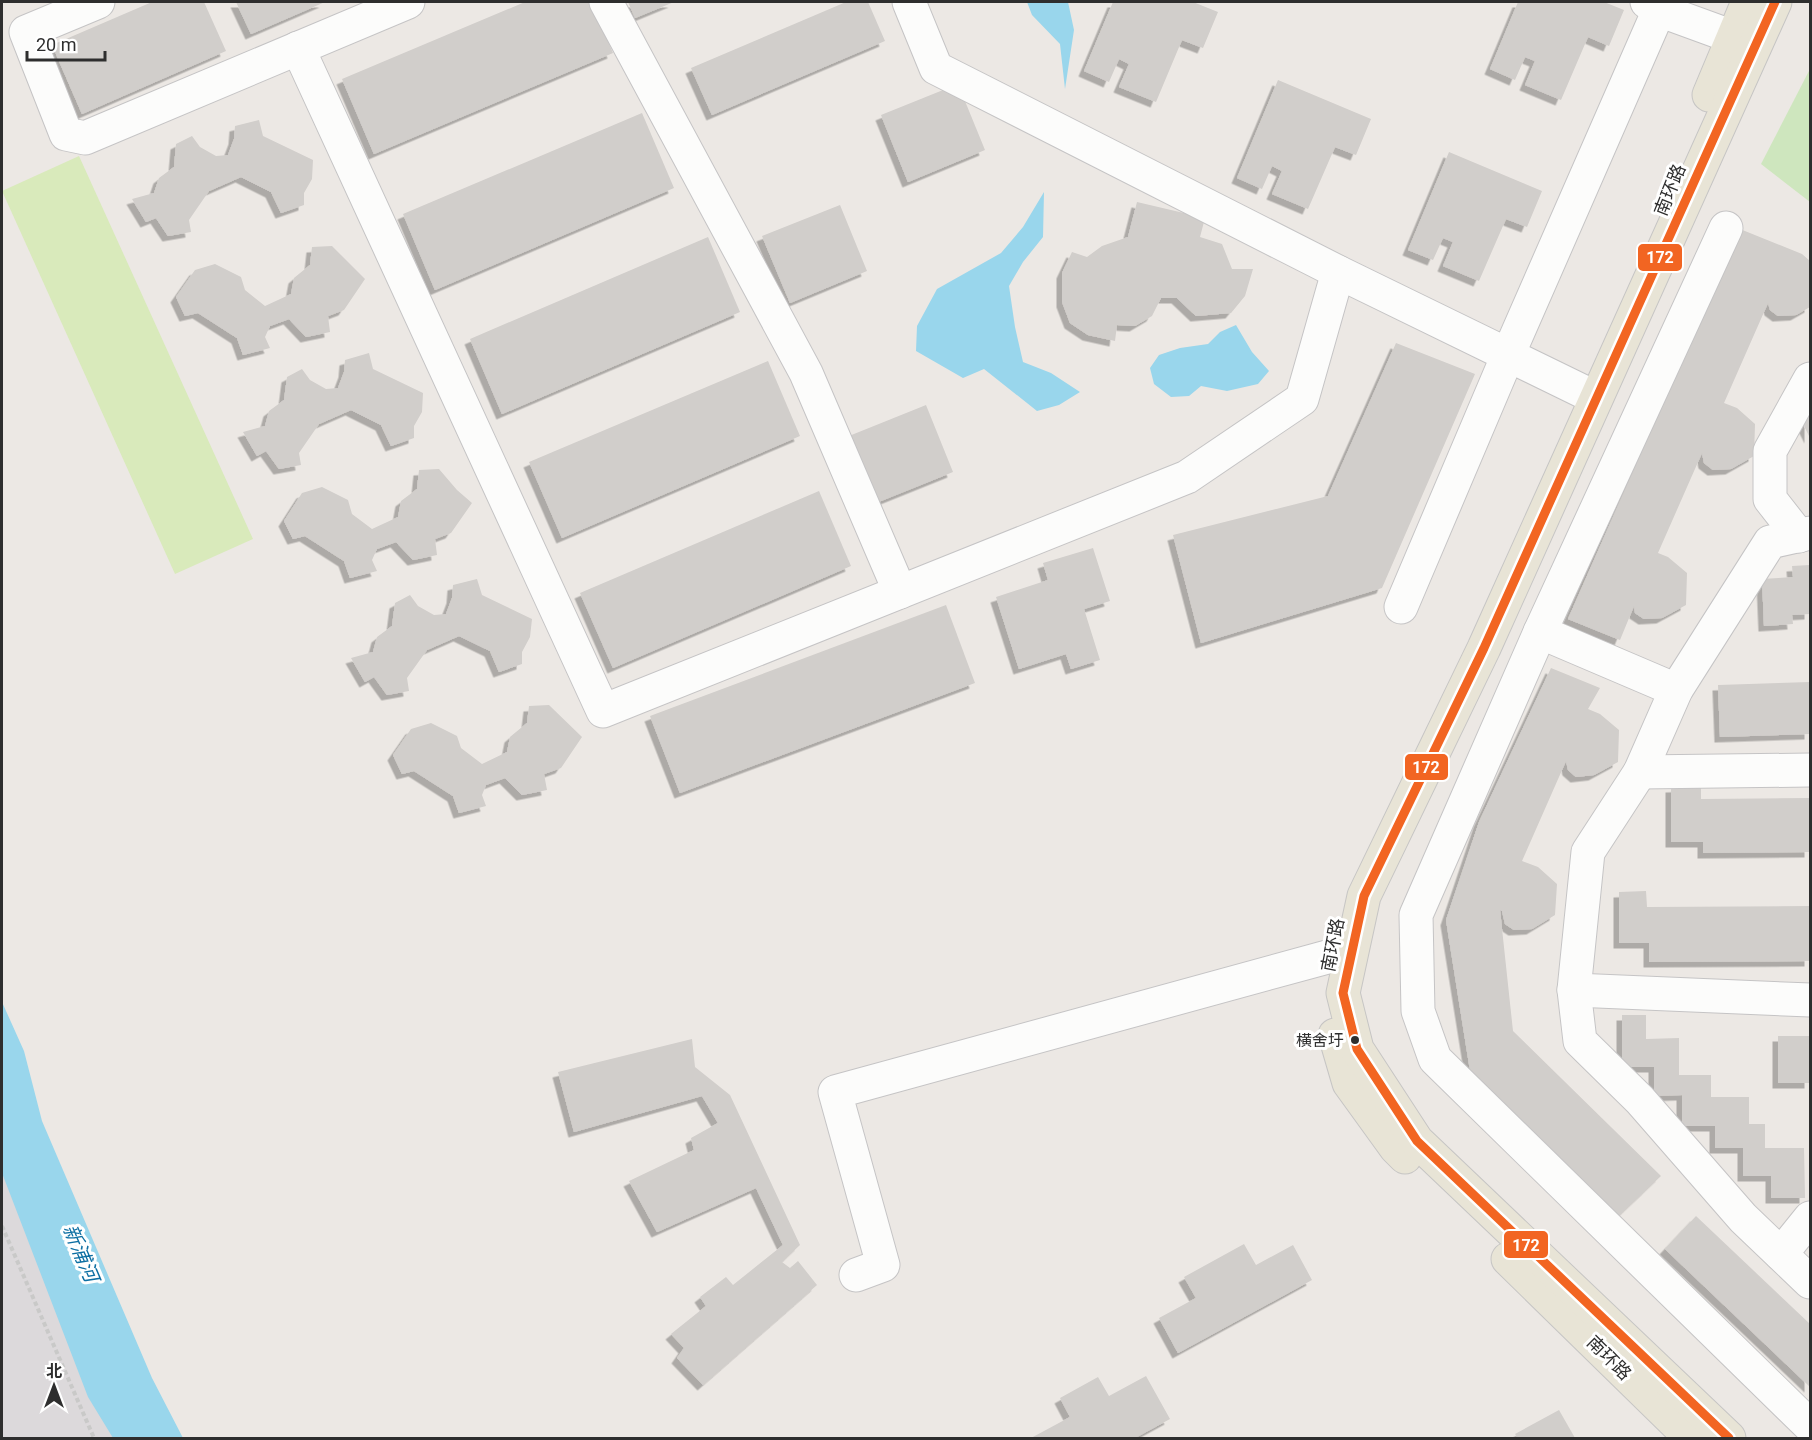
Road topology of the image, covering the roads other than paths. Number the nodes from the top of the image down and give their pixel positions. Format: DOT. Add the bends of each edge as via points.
graph roads {
  1 [pos="98,2"];
  2 [pos="408,2"];
  3 [pos="606,2"];
  4 [pos="909,2"];
  5 [pos="1653,6"];
  6 [pos="1752,16"];
  7 [pos="298,48"];
  8 [pos="1726,228"];
  9 [pos="1338,272"];
  10 [pos="1508,355"];
  11 [pos="1810,379"];
  12 [pos="1586,393"];
  13 [pos="1805,535"];
  14 [pos="900,592"];
  15 [pos="1401,607"];
  16 [pos="1540,632"];
  17 [pos="1676,690"];
  18 [pos="1810,770"];
  19 [pos="1640,772"];
  20 [pos="1331,956"];
  21 [pos="1574,990"];
  22 [pos="1810,999"];
  23 [pos="1810,1218"];
  24 [pos="1781,1254"];
  25 [pos="856,1275"];
  26 [pos="1810,1282"];
  27 [pos="1810,1426"];
  28 [pos="1691,1438"];
  29 [pos="1729,1438"];
  1 -- 7 [label="lane" via="26,32 66,134 85,138"];
  2 -- 7 [label="lane"];
  3 -- 14 [label="lane" via="806,373"];
  4 -- 9 [label="lane" via="936,68"];
  5 -- 6 [label="lane"];
  5 -- 10 [label="lane"];
  6 -- 12 [label="main road, 南环路"];
  6 -- 29 [label="main road, 南环路" via="1484,648 1364,896 1343,993 1357,1049 1417,1141"];
  7 -- 14 [label="lane" via="603,711"];
  8 -- 16 [label="lane"];
  9 -- 10 [label="lane"];
  9 -- 14 [label="lane" via="1302,399 1187,477"];
  10 -- 12 [label="lane"];
  10 -- 15 [label="lane"];
  11 -- 13 [label="lane" via="1770,451 1770,499"];
  12 -- 20 [label="main road, 南环路" via="1338,916"];
  13 -- 17 [label="lane" via="1770,542"];
  16 -- 17 [label="lane"];
  16 -- 27 [label="lane" via="1416,915 1418,1011 1435,1059"];
  17 -- 19 [label="lane"];
  18 -- 19 [label="lane"];
  19 -- 21 [label="lane" via="1588,852"];
  20 -- 25 [label="lane" via="835,1092 883,1265"];
  20 -- 28 [label="main road, 南环路" via="1323,997 1349,1083 1395,1148"];
  21 -- 22 [label="lane"];
  21 -- 24 [label="lane" via="1580,1041 1640,1100 1743,1218"];
  23 -- 24 [label="lane"];
  24 -- 26 [label="lane"];
}
